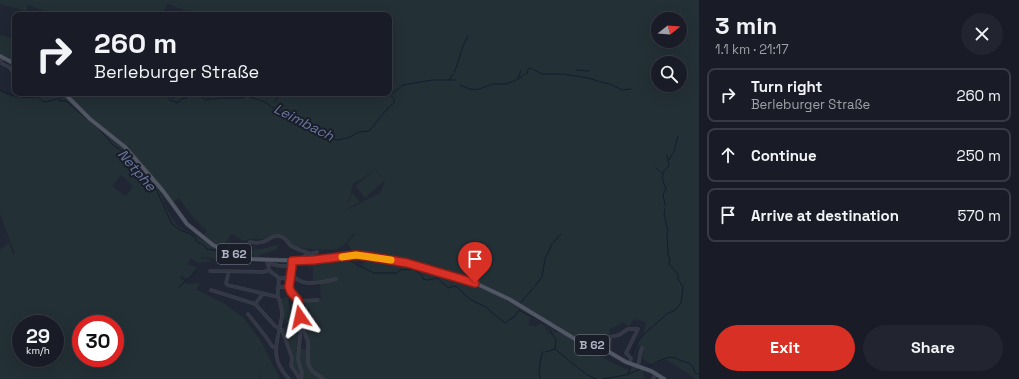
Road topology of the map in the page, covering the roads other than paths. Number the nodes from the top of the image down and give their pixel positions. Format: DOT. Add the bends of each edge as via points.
graph roads {
  1 [pos="0,57"];
  2 [pos="12,63"];
  3 [pos="12,71"];
  4 [pos="67,96"];
  5 [pos="250,242"];
  6 [pos="317,252"];
  7 [pos="311,254"];
  8 [pos="314,260"];
  9 [pos="300,261"];
  10 [pos="267,262"];
  11 [pos="292,263"];
  12 [pos="269,270"];
  13 [pos="210,271"];
  14 [pos="229,271"];
  15 [pos="291,276"];
  16 [pos="279,278"];
  17 [pos="284,278"];
  18 [pos="336,279"];
  19 [pos="289,285"];
  20 [pos="279,287"];
  21 [pos="211,290"];
  22 [pos="263,294"];
  23 [pos="278,297"];
  24 [pos="298,300"];
  25 [pos="318,300"];
  26 [pos="255,304"];
  27 [pos="248,314"];
  28 [pos="301,323"];
  29 [pos="279,328"];
  30 [pos="275,348"];
  31 [pos="642,348"];
  32 [pos="609,352"];
  33 [pos="630,363"];
  34 [pos="642,367"];
  35 [pos="656,373"];
  36 [pos="289,379"];
  37 [pos="301,379"];
  38 [pos="323,379"];
  39 [pos="653,379"];
  40 [pos="664,379"];
  1 -- 2 [label="main road"];
  1 -- 3 [label="street" via="1,63"];
  4 -- 10 [label="main road, B 62" via="90,120 132,154 182,218 204,239 242,257"];
  5 -- 7 [label="street" via="260,243 280,236 286,238 294,248"];
  6 -- 7 [label="street"];
  7 -- 8 [label="street"];
  7 -- 9 [label="street"];
  8 -- 9 [label="main road, B 62"];
  8 -- 32 [label="main road, B 62" via="366,256 407,263 475,283 578,340"];
  9 -- 11 [label="main road, B 62"];
  10 -- 11 [label="main road, B 62"];
  10 -- 12 [label="street"];
  11 -- 15 [label="street"];
  12 -- 14 [label="street"];
  12 -- 16 [label="street"];
  13 -- 14 [label="street"];
  14 -- 22 [label="street" via="227,285"];
  15 -- 17 [label="street"];
  15 -- 18 [label="street" via="314,283"];
  15 -- 19 [label="street"];
  16 -- 17 [label="street"];
  16 -- 20 [label="street"];
  17 -- 19 [label="street"];
  19 -- 20 [label="street"];
  19 -- 24 [label="street"];
  20 -- 23 [label="street"];
  21 -- 26 [label="street"];
  22 -- 23 [label="street"];
  22 -- 26 [label="street"];
  23 -- 29 [label="street" via="282,308"];
  24 -- 25 [label="street"];
  24 -- 28 [label="street"];
  26 -- 29 [label="street"];
  27 -- 30 [label="street"];
  28 -- 37 [label="street" via="298,359"];
  28 -- 38 [label="street" via="308,342 310,367"];
  29 -- 30 [label="street"];
  29 -- 37 [label="street" via="287,342 292,358 291,366"];
  30 -- 36 [label="street" via="277,361"];
  31 -- 34 [label="street"];
  32 -- 33 [label="main road, B 62"];
  32 -- 33 [label="street" via="610,337 628,329 638,329 626,353 631,358"];
  33 -- 34 [label="main road, B 62"];
  34 -- 35 [label="main road, B 62"];
  35 -- 39 [label="street"];
  35 -- 40 [label="main road, B 62"];
}
